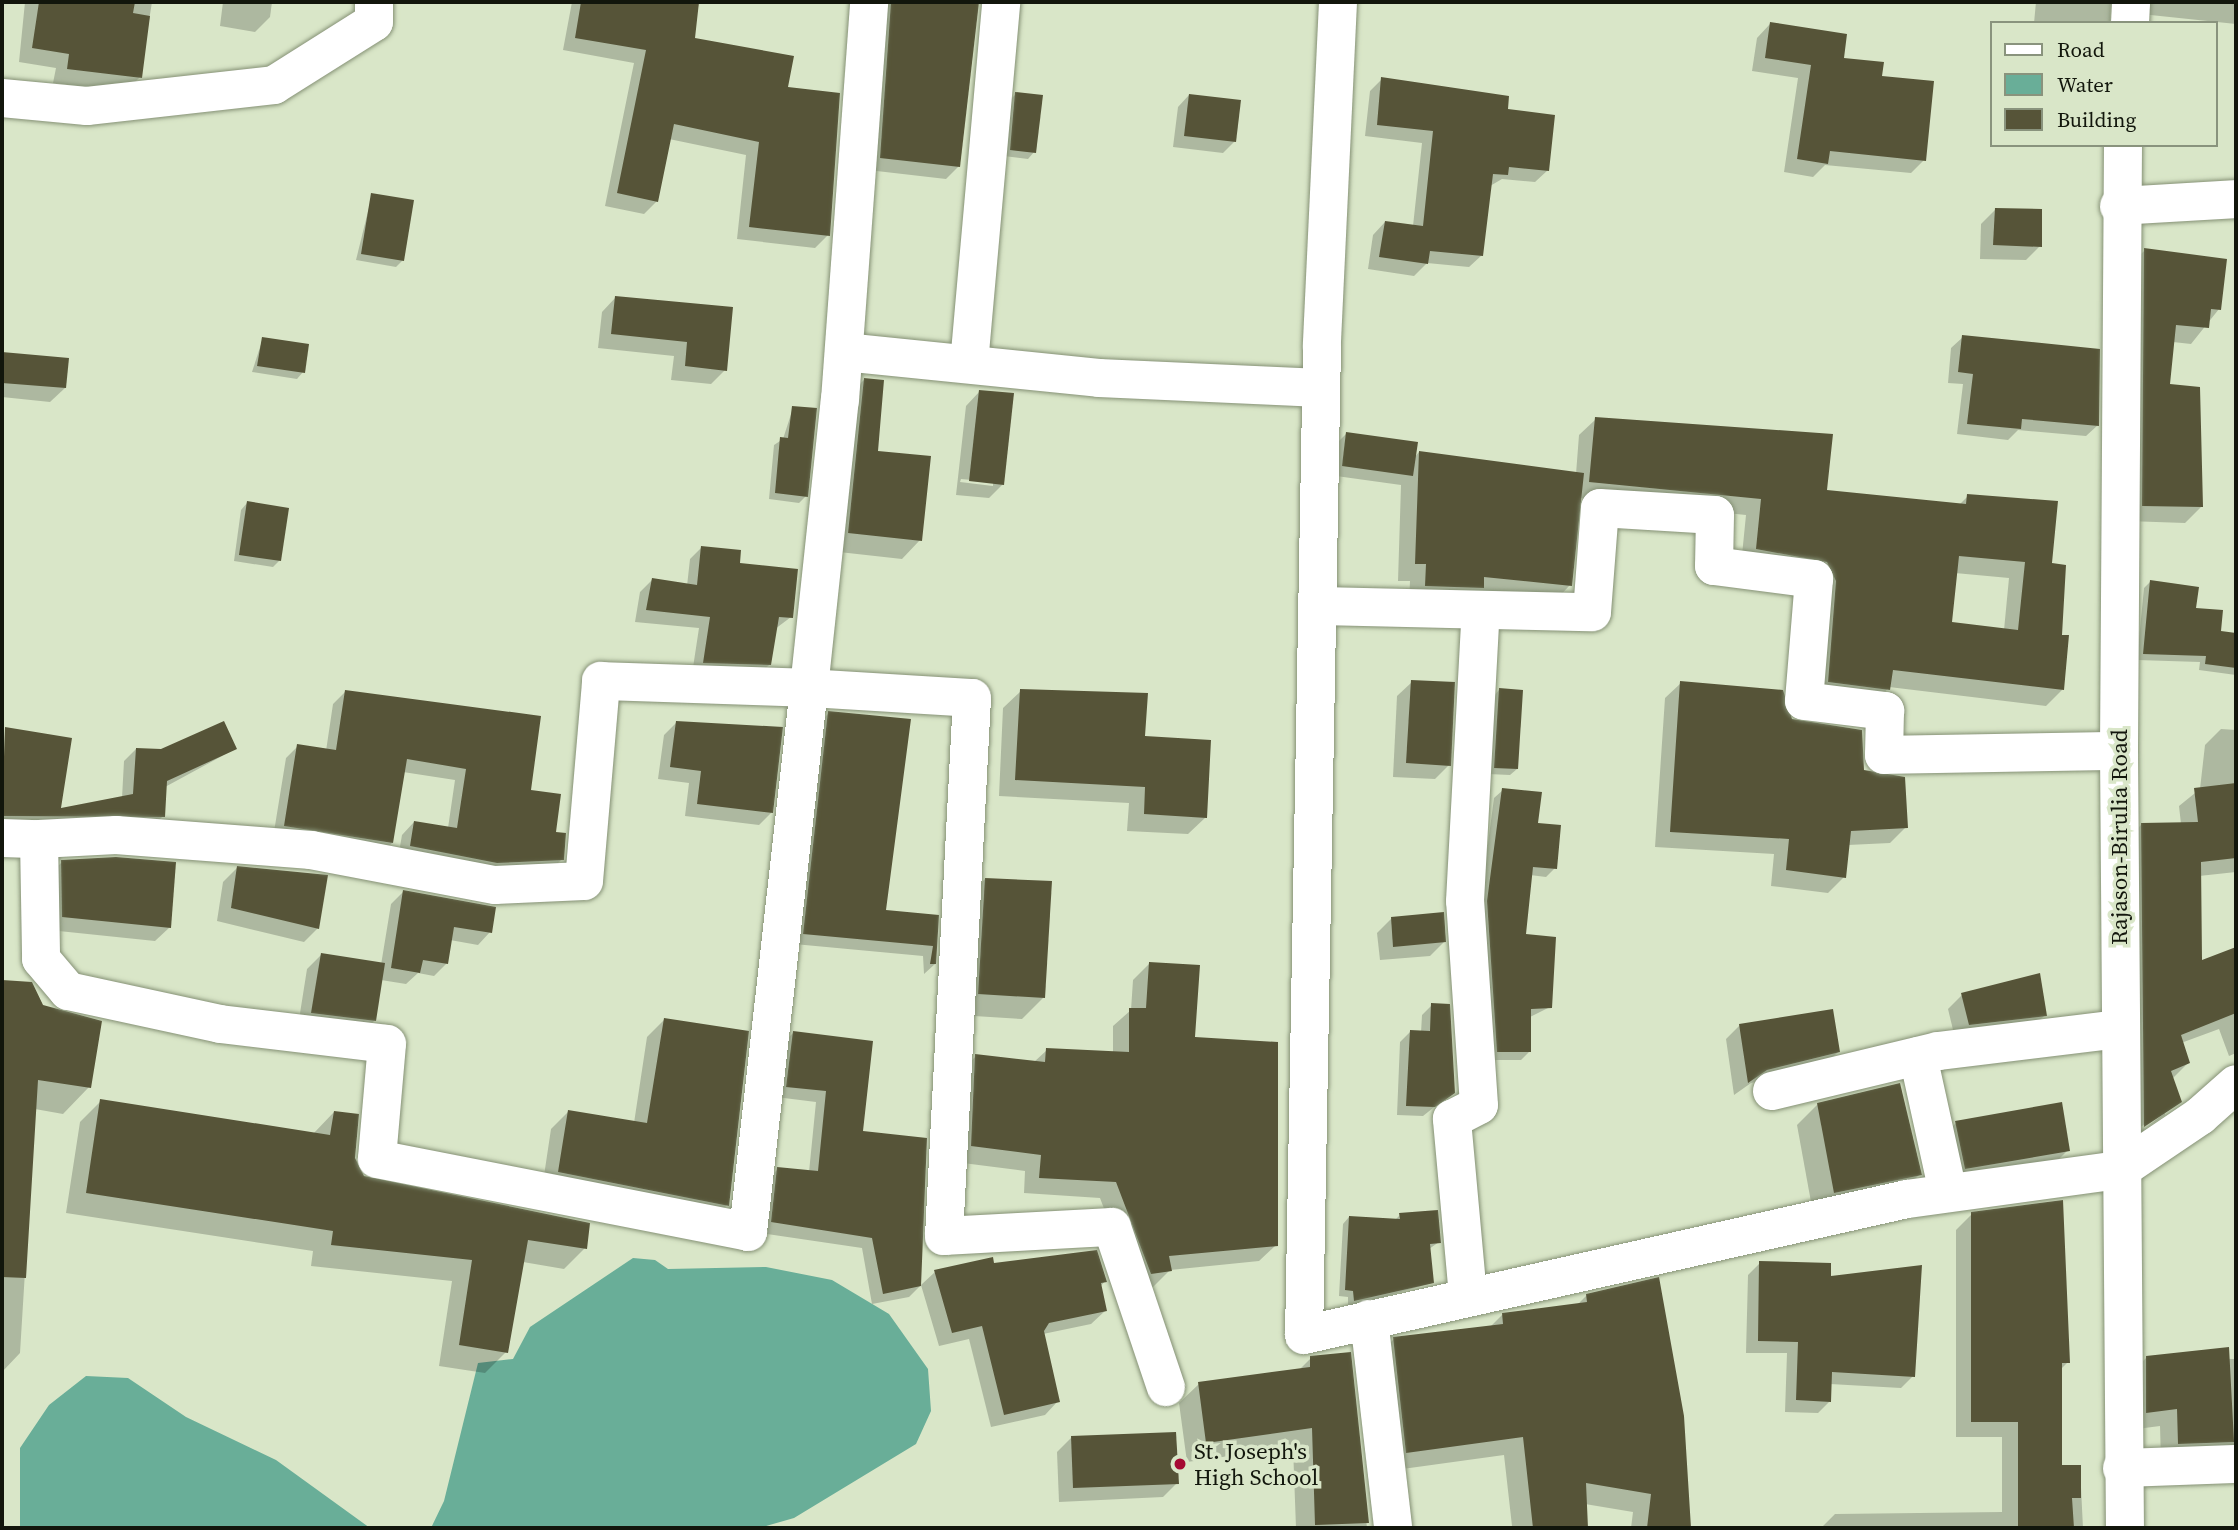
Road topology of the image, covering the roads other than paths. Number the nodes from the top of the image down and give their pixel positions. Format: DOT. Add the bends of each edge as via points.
graph roads {
  1 [pos="374,2"];
  2 [pos="869,2"];
  3 [pos="1001,2"];
  4 [pos="1338,2"];
  5 [pos="2131,2"];
  6 [pos="2130,21"];
  7 [pos="2,98"];
  8 [pos="2123,147"];
  9 [pos="2236,200"];
  10 [pos="2119,206"];
  11 [pos="844,352"];
  12 [pos="969,364"];
  13 [pos="1321,388"];
  14 [pos="1318,606"];
  15 [pos="1481,610"];
  16 [pos="809,688"];
  17 [pos="2119,751"];
  18 [pos="20,838"];
  19 [pos="2120,1029"];
  20 [pos="1918,1056"];
  21 [pos="2236,1084"];
  22 [pos="1772,1091"];
  23 [pos="2120,1170"];
  24 [pos="1948,1192"];
  25 [pos="1468,1296"];
  26 [pos="1369,1319"];
  27 [pos="1166,1387"];
  28 [pos="2236,1464"];
  29 [pos="2122,1468"];
  30 [pos="1393,1528"];
  31 [pos="2125,1528"];
  1 -- 7 [label="street" via="374,22 274,85 87,106"];
  2 -- 11 [label="street"];
  3 -- 12 [label="street"];
  4 -- 13 [label="street"];
  5 -- 6 [label="street"];
  8 -- 10 [label="street, Rajason-Birulia Road"];
  9 -- 10 [label="street"];
  10 -- 17 [label="street, Rajason-Birulia Road"];
  11 -- 12 [label="street"];
  11 -- 16 [label="street"];
  12 -- 13 [label="street"];
  13 -- 14 [label="street"];
  14 -- 15 [label="street"];
  14 -- 26 [label="street" via="1304,1335"];
  15 -- 17 [label="street" via="1592,612 1600,508 1715,514 1714,566 1814,579 1804,701 1885,711 1884,755"];
  15 -- 25 [label="street" via="1465,901 1479,1105 1452,1119"];
  16 -- 18 [label="street" via="601,681 584,881 495,885 311,850 116,835"];
  16 -- 18 [label="street" via="748,1231 377,1159 387,1044 220,1024 68,991 41,959"];
  16 -- 27 [label="street" via="972,698 944,1236 1112,1227"];
  17 -- 19 [label="street, Rajason-Birulia Road"];
  19 -- 20 [label="street"];
  19 -- 23 [label="street, Rajason-Birulia Road"];
  20 -- 22 [label="street"];
  20 -- 24 [label="street"];
  21 -- 23 [label="street" via="2200,1116"];
  23 -- 24 [label="street"];
  23 -- 29 [label="street, Rajason-Birulia Road"];
  24 -- 25 [label="street"];
  25 -- 26 [label="street"];
  26 -- 30 [label="street"];
  28 -- 29 [label="street"];
  29 -- 31 [label="street, Rajason-Birulia Road"];
}
